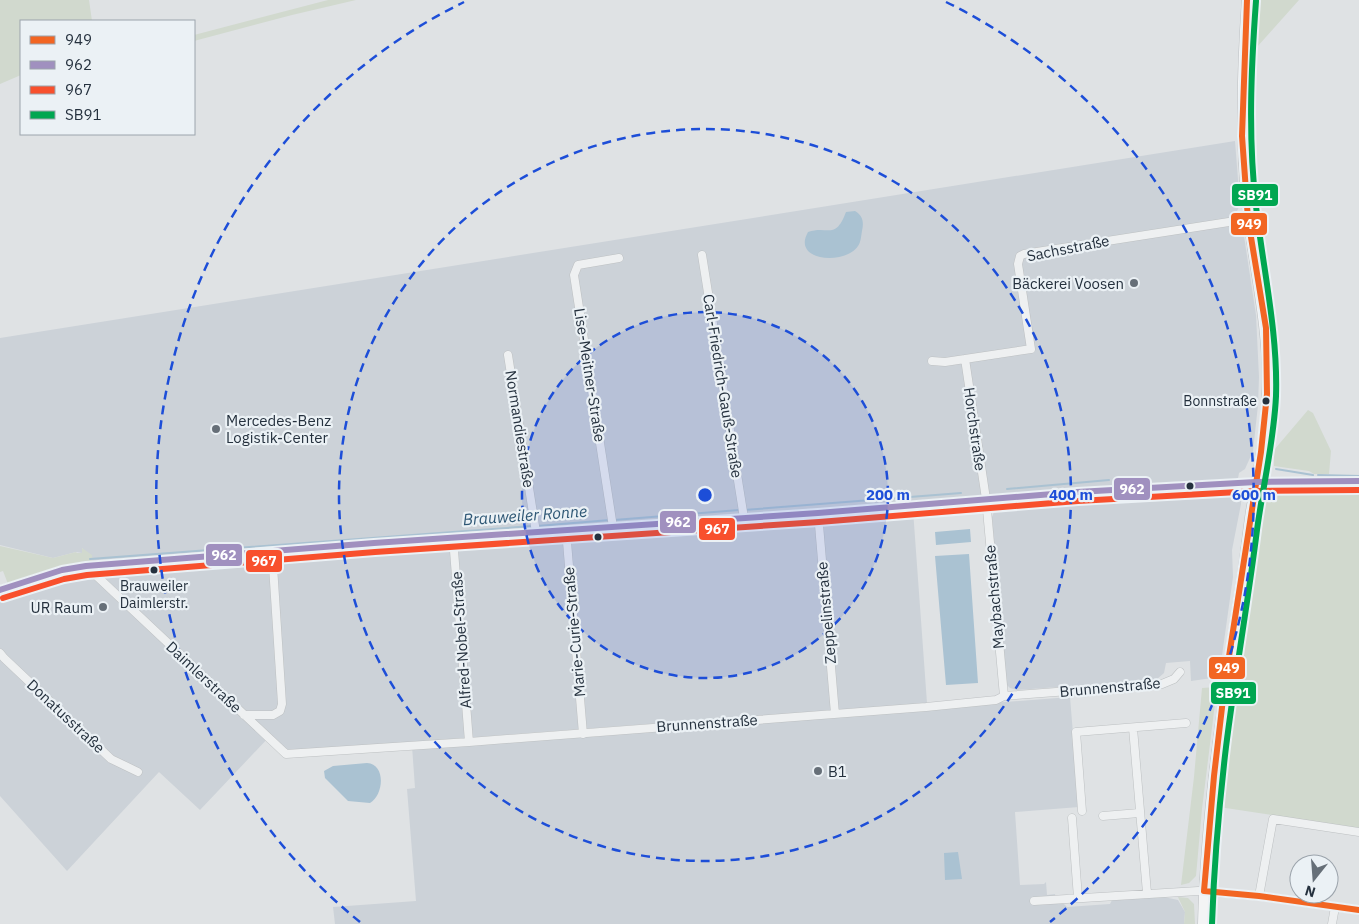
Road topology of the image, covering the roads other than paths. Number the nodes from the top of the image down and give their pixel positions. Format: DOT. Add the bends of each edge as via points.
graph roads {
  1 [pos="1248,0"];
  2 [pos="1248,219"];
  3 [pos="702,255"];
  4 [pos="619,258"];
  5 [pos="508,355"];
  6 [pos="964,359"];
  7 [pos="932,361"];
  8 [pos="1359,481"];
  9 [pos="1256,482"];
  10 [pos="986,499"];
  11 [pos="818,513"];
  12 [pos="743,516"];
  13 [pos="613,526"];
  14 [pos="566,530"];
  15 [pos="536,531"];
  16 [pos="453,538"];
  17 [pos="272,551"];
  18 [pos="86,566"];
  19 [pos="0,590"];
  20 [pos="0,653"];
  21 [pos="1180,672"];
  22 [pos="1004,696"];
  23 [pos="835,714"];
  24 [pos="244,716"];
  25 [pos="1186,723"];
  26 [pos="1133,728"];
  27 [pos="583,734"];
  28 [pos="469,742"];
  29 [pos="138,772"];
  30 [pos="1082,811"];
  31 [pos="1140,813"];
  32 [pos="1103,816"];
  33 [pos="1072,818"];
  34 [pos="1359,832"];
  35 [pos="1204,891"];
  36 [pos="1147,893"];
  37 [pos="1259,896"];
  38 [pos="1078,898"];
  39 [pos="1034,902"];
  40 [pos="1335,907"];
  41 [pos="1359,910"];
  42 [pos="1202,924"];
  43 [pos="1332,924"];
  1 -- 2 [label="main road" via="1242,118"];
  2 -- 6 [label="street, Sachsstraße" via="1024,254 1018,264 1031,349"];
  2 -- 9 [label="main road" via="1266,328 1268,366 1267,401"];
  3 -- 12 [label="street, Carl-Friedrich-Gauß-Straße"];
  4 -- 13 [label="street, Lise-Meitner-Straße" via="578,265 574,275"];
  5 -- 15 [label="street, Normandiestraße"];
  6 -- 7 [label="street, Sachsstraße"];
  6 -- 10 [label="street, Horchstraße"];
  8 -- 9 [label="street"];
  9 -- 10 [label="street"];
  9 -- 35 [label="main road" via="1225,682"];
  10 -- 11 [label="street"];
  10 -- 22 [label="street, Maybachstraße"];
  11 -- 12 [label="street"];
  11 -- 23 [label="street, Zeppelinstraße"];
  12 -- 13 [label="street"];
  13 -- 14 [label="street"];
  14 -- 15 [label="street"];
  14 -- 27 [label="street, Marie-Curie-Straße"];
  15 -- 16 [label="street"];
  16 -- 17 [label="street"];
  16 -- 28 [label="street, Alfred-Nobel-Straße"];
  17 -- 18 [label="street"];
  17 -- 24 [label="street, Daimlerstraße" via="282,704 280,711 273,715"];
  18 -- 19 [label="street" via="62,570"];
  18 -- 24 [label="street, Daimlerstraße"];
  20 -- 29 [label="street, Donatusstraße" via="111,759"];
  21 -- 22 [label="street, Brunnenstraße" via="1162,684"];
  22 -- 23 [label="street, Brunnenstraße" via="996,700"];
  23 -- 27 [label="street, Brunnenstraße"];
  24 -- 28 [label="street, Brunnenstraße" via="286,754"];
  25 -- 26 [label="street"];
  26 -- 30 [label="street" via="1076,732"];
  26 -- 31 [label="street"];
  27 -- 28 [label="street, Brunnenstraße"];
  31 -- 32 [label="street"];
  31 -- 36 [label="street"];
  33 -- 38 [label="street"];
  34 -- 37 [label="street" via="1273,819"];
  35 -- 36 [label="street"];
  35 -- 37 [label="street"];
  35 -- 42 [label="main road"];
  36 -- 38 [label="street"];
  37 -- 40 [label="street"];
  38 -- 39 [label="street"];
  40 -- 41 [label="street"];
  40 -- 43 [label="street"];
}
